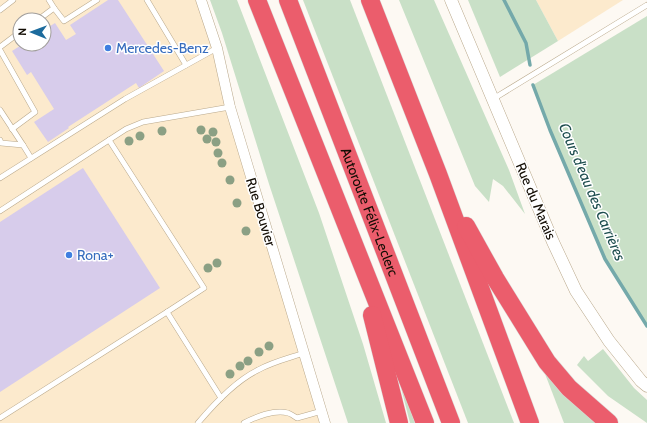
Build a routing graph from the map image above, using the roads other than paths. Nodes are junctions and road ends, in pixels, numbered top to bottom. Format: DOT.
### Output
graph roads {
  1 [pos="13,0"];
  2 [pos="49,0"];
  3 [pos="97,0"];
  4 [pos="147,0"];
  5 [pos="201,0"];
  6 [pos="257,0"];
  7 [pos="288,0"];
  8 [pos="370,0"];
  9 [pos="451,0"];
  10 [pos="647,5"];
  11 [pos="54,8"];
  12 [pos="0,10"];
  13 [pos="49,12"];
  14 [pos="12,38"];
  15 [pos="0,46"];
  16 [pos="217,48"];
  17 [pos="0,50"];
  18 [pos="186,65"];
  19 [pos="493,99"];
  20 [pos="230,106"];
  21 [pos="0,110"];
  22 [pos="12,129"];
  23 [pos="0,140"];
  24 [pos="109,140"];
  25 [pos="23,145"];
  26 [pos="31,158"];
  27 [pos="438,174"];
  28 [pos="0,178"];
  29 [pos="0,212"];
  30 [pos="355,244"];
  31 [pos="167,312"];
  32 [pos="304,353"];
  33 [pos="647,386"];
  34 [pos="221,398"];
  35 [pos="322,411"];
  36 [pos="0,418"];
  37 [pos="298,420"];
  38 [pos="198,423"];
  39 [pos="244,423"];
  40 [pos="325,423"];
  41 [pos="399,423"];
  42 [pos="425,423"];
  43 [pos="452,423"];
  44 [pos="530,423"];
  45 [pos="609,423"];
  1 -- 12 [label="lane"];
  2 -- 11 [label="lane"];
  3 -- 11 [label="lane"];
  4 -- 18 [label="lane"];
  5 -- 16 [label="street, Rue Bouvier"];
  6 -- 30 [label="highway"];
  7 -- 43 [label="highway, Autoroute Félix-Leclerc"];
  8 -- 27 [label="highway"];
  9 -- 19 [label="street, Rue du Marais"];
  10 -- 19 [label="lane"];
  11 -- 13 [label="lane"];
  14 -- 15 [label="lane"];
  16 -- 18 [label="lane"];
  16 -- 20 [label="street, Rue Bouvier"];
  17 -- 22 [label="lane"];
  18 -- 26 [label="lane"];
  19 -- 33 [label="street, Rue du Marais"];
  20 -- 24 [label="lane"];
  20 -- 32 [label="street, Rue Bouvier"];
  21 -- 22 [label="lane"];
  22 -- 25 [label="lane"];
  23 -- 25 [label="lane"];
  24 -- 29 [label="lane"];
  24 -- 31 [label="lane"];
  25 -- 26 [label="lane"];
  26 -- 28 [label="lane"];
  27 -- 44 [label="highway"];
  27 -- 45 [label="highway"];
  30 -- 41 [label="highway"];
  30 -- 42 [label="highway"];
  31 -- 34 [label="lane"];
  31 -- 36 [label="lane"];
  32 -- 34 [label="lane"];
  32 -- 35 [label="street, Rue Bouvier"];
  34 -- 38 [label="lane"];
  35 -- 37 [label="lane"];
  35 -- 40 [label="street, Rue Bouvier"];
  37 -- 39 [label="lane"];
}
